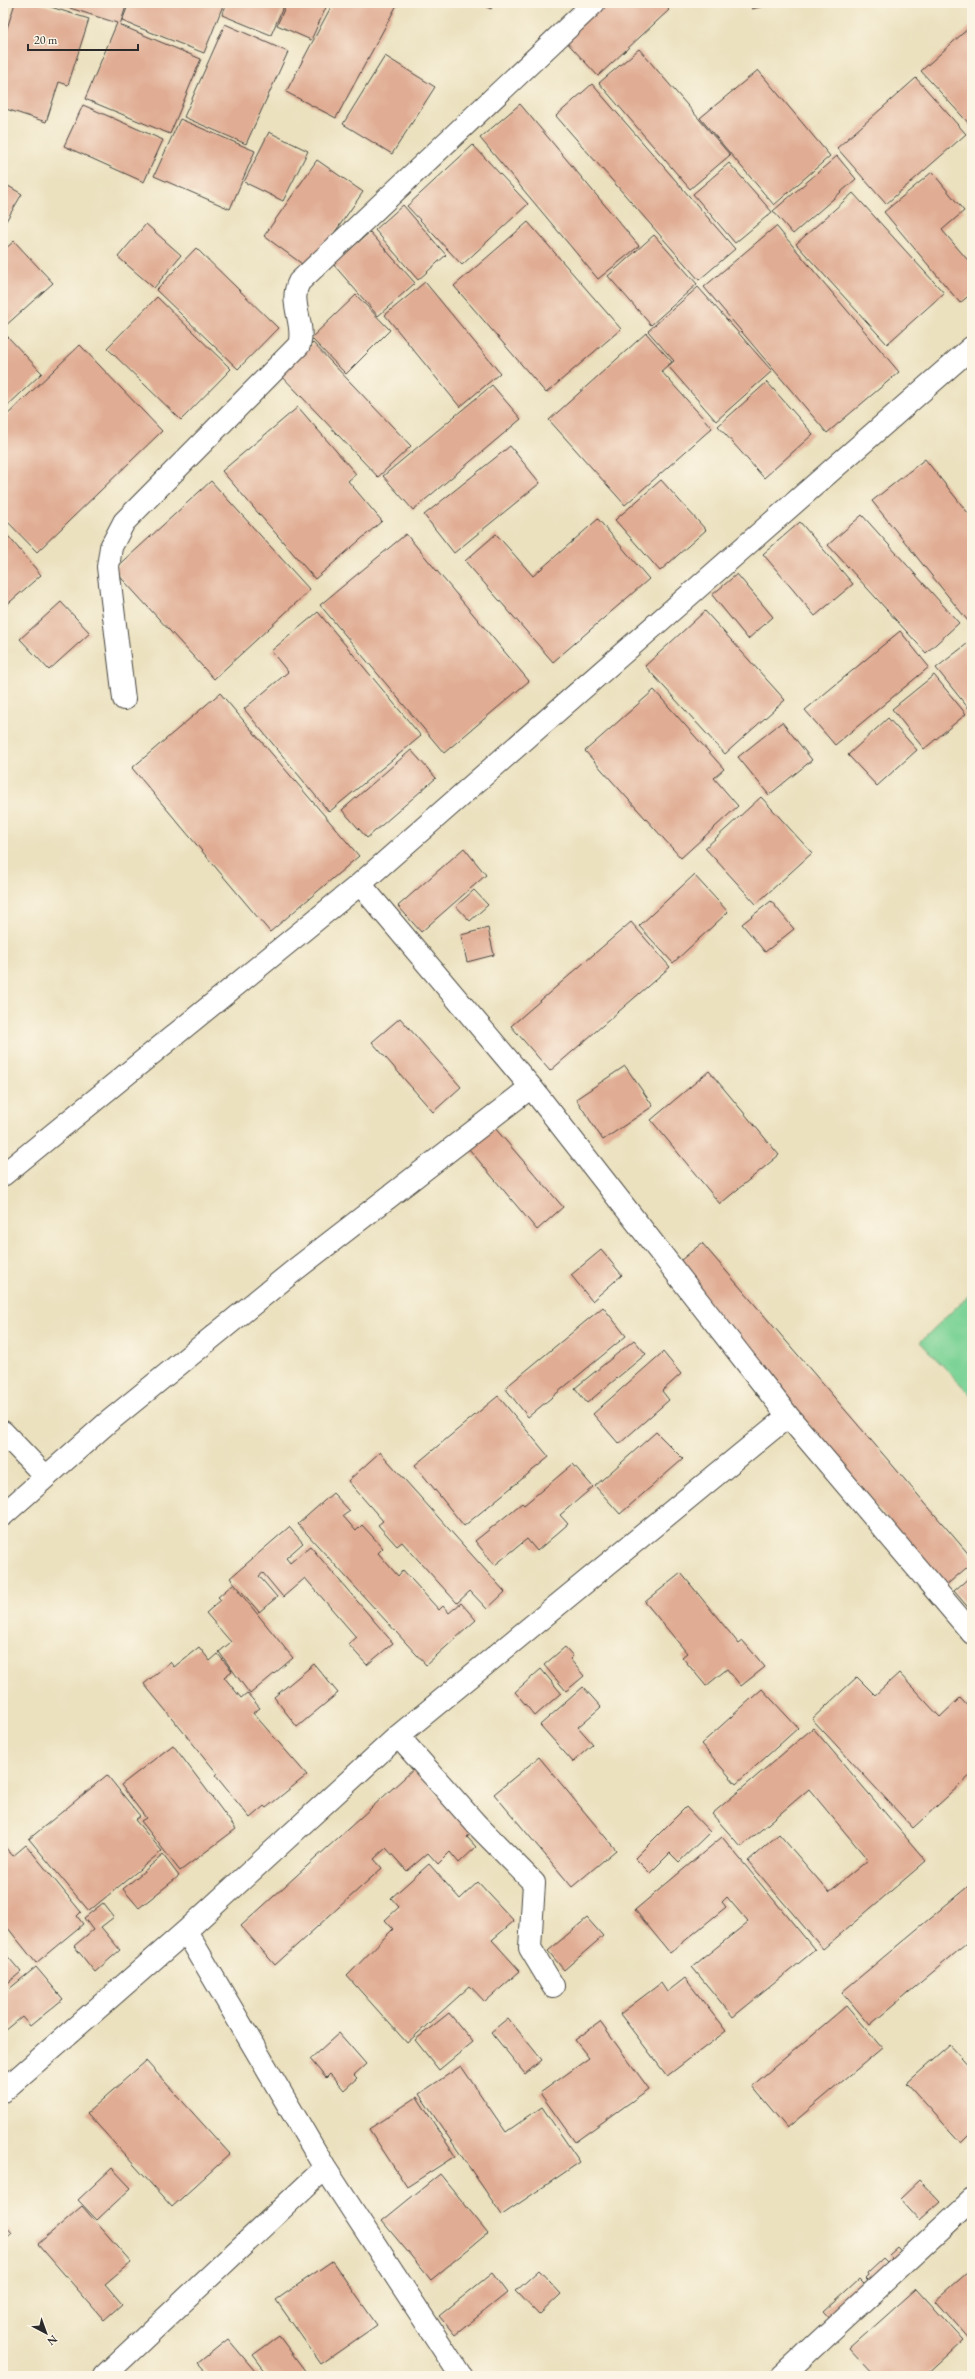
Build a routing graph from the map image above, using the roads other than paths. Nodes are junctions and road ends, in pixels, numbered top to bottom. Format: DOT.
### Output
graph roads {
  1 [pos="594,3"];
  2 [pos="972,347"];
  3 [pos="124,699"];
  4 [pos="360,884"];
  5 [pos="531,1087"];
  6 [pos="3,1175"];
  7 [pos="788,1416"];
  8 [pos="3,1432"];
  9 [pos="46,1477"];
  10 [pos="3,1515"];
  11 [pos="972,1633"];
  12 [pos="398,1736"];
  13 [pos="186,1932"];
  14 [pos="553,1986"];
  15 [pos="3,2091"];
  16 [pos="325,2168"];
  17 [pos="972,2200"];
  18 [pos="104,2376"];
  19 [pos="461,2376"];
  20 [pos="782,2376"];
  1 -- 3 [label="street"];
  2 -- 4 [label="street"];
  4 -- 5 [label="street"];
  4 -- 6 [label="street"];
  5 -- 7 [label="street"];
  5 -- 9 [label="street"];
  7 -- 11 [label="street"];
  7 -- 12 [label="street"];
  8 -- 9 [label="street"];
  9 -- 10 [label="street"];
  12 -- 13 [label="street"];
  12 -- 14 [label="street"];
  13 -- 15 [label="street"];
  13 -- 16 [label="street"];
  16 -- 18 [label="street"];
  16 -- 19 [label="street"];
  17 -- 20 [label="street"];
}
